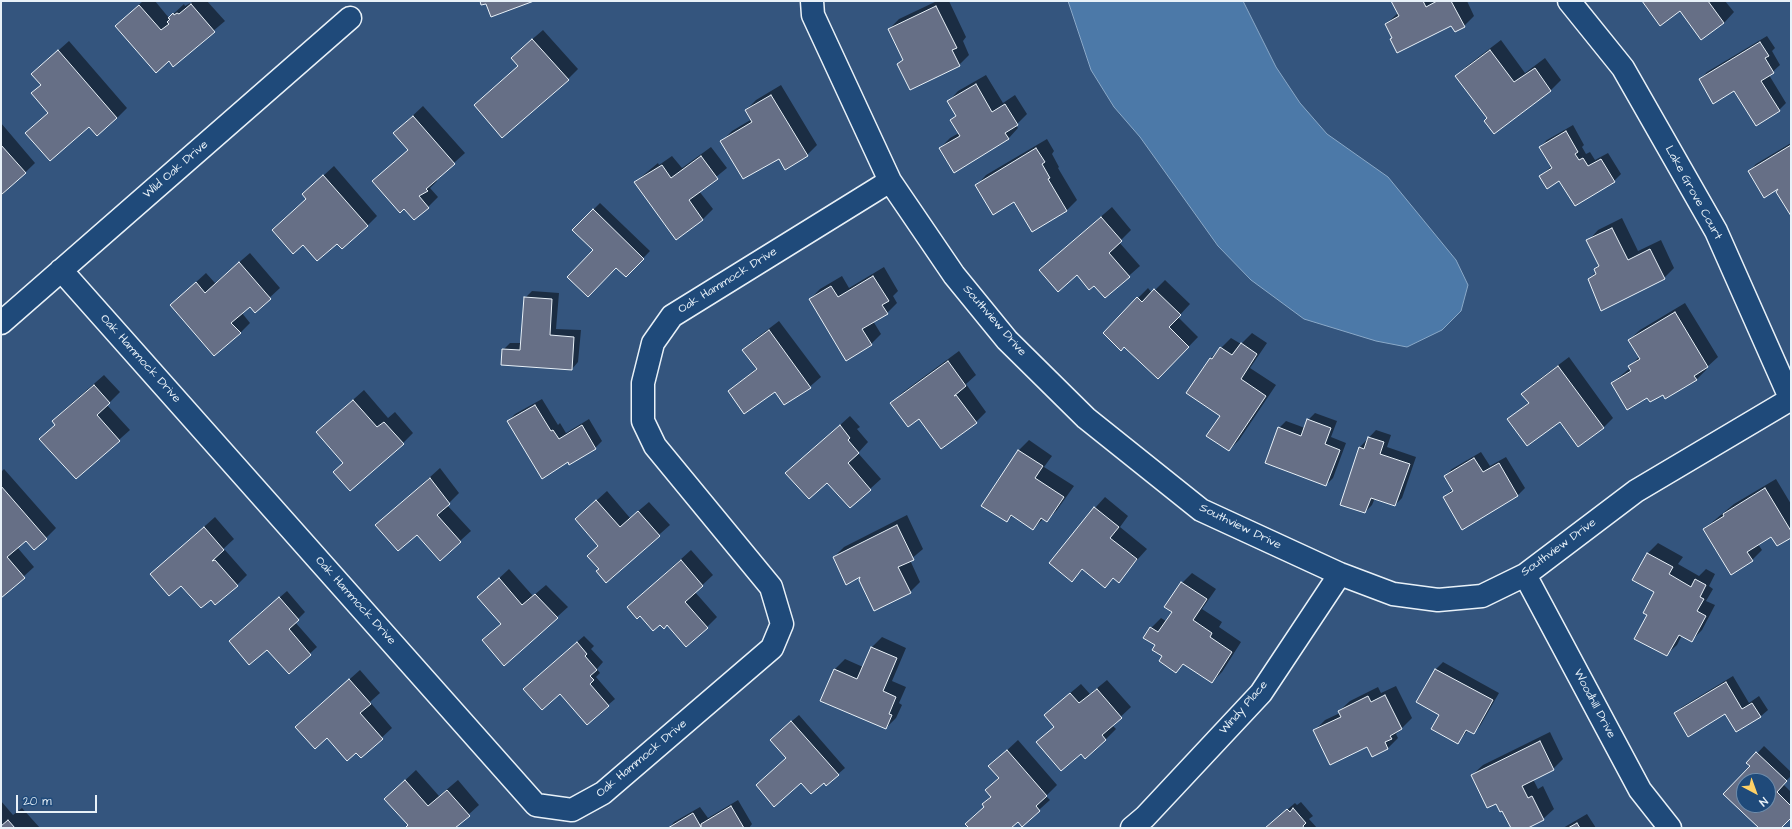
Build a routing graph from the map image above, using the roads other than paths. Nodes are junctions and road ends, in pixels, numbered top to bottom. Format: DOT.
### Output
graph roads {
  1 [pos="812,1"];
  2 [pos="1569,1"];
  3 [pos="350,18"];
  4 [pos="890,181"];
  5 [pos="61,270"];
  6 [pos="1,323"];
  7 [pos="1791,399"];
  8 [pos="1340,574"];
  9 [pos="1524,575"];
  10 [pos="1144,824"];
  11 [pos="1670,828"];
  1 -- 4 [label="street, Southview Drive"];
  2 -- 7 [label="street, Lake Grove Court"];
  3 -- 5 [label="street, Wild Oak Drive"];
  4 -- 5 [label="street, Oak Hammock Drive"];
  4 -- 8 [label="street, Southview Drive"];
  5 -- 6 [label="street, Wild Oak Drive"];
  7 -- 9 [label="street, Southview Drive"];
  8 -- 9 [label="street, Southview Drive"];
  8 -- 10 [label="street, Windy Place"];
  9 -- 11 [label="street, Woodhill Drive"];
}
